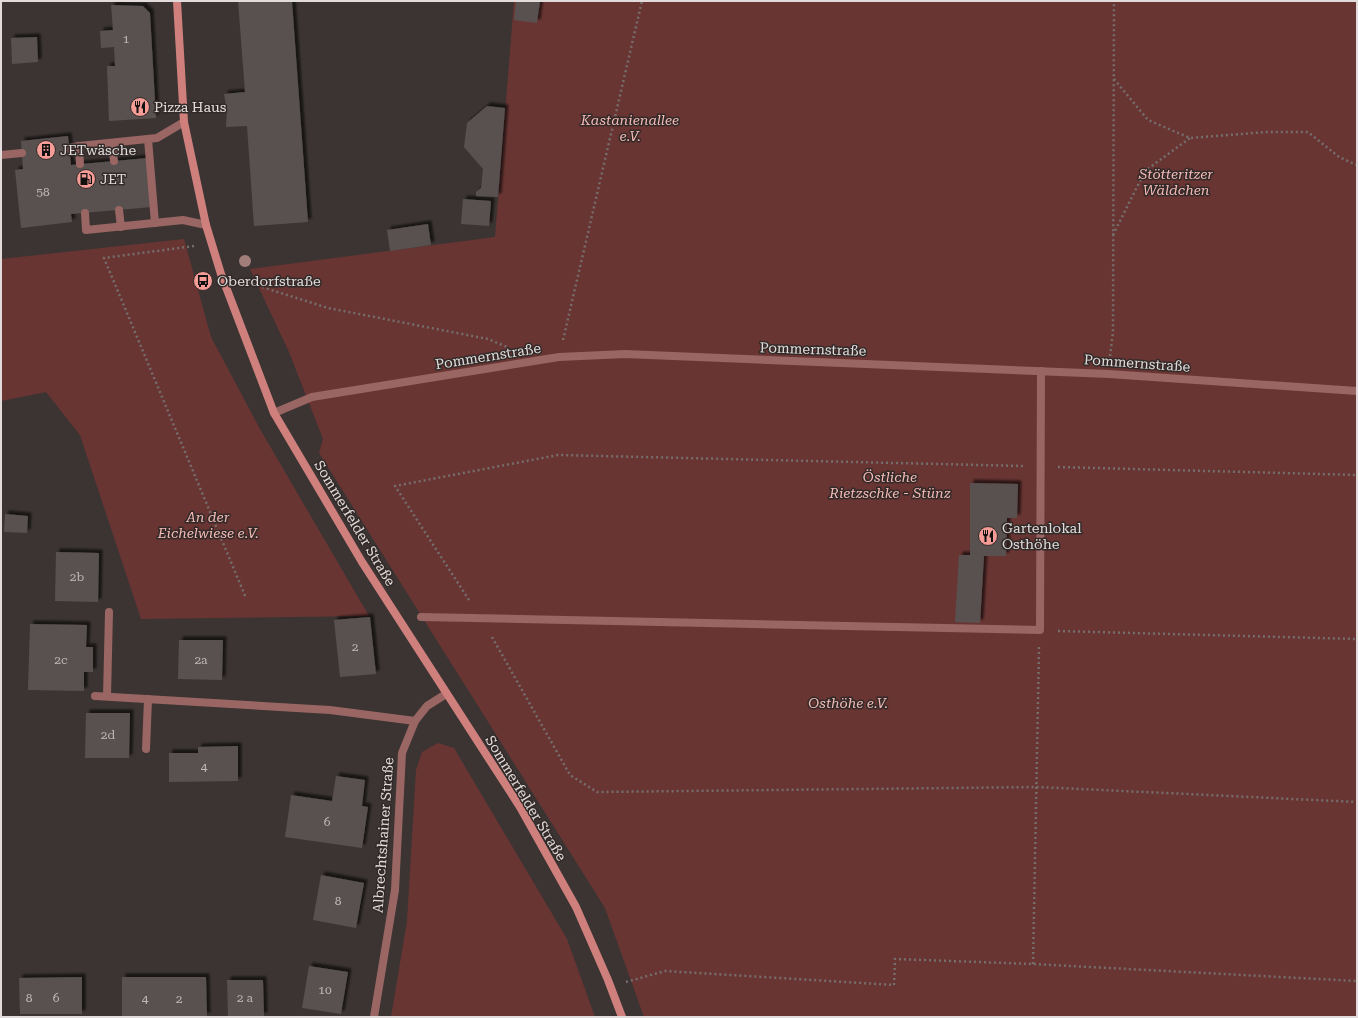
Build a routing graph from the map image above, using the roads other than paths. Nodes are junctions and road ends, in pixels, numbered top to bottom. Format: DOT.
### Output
graph roads {
  1 [pos="177,1"];
  2 [pos="184,122"];
  3 [pos="148,139"];
  4 [pos="112,142"];
  5 [pos="79,146"];
  6 [pos="69,148"];
  7 [pos="22,153"];
  8 [pos="1,155"];
  9 [pos="114,160"];
  10 [pos="80,164"];
  11 [pos="119,210"];
  12 [pos="85,213"];
  13 [pos="155,223"];
  14 [pos="206,225"];
  15 [pos="121,227"];
  16 [pos="1042,371"];
  17 [pos="1357,391"];
  18 [pos="274,413"];
  19 [pos="109,612"];
  20 [pos="421,617"];
  21 [pos="446,694"];
  22 [pos="95,696"];
  23 [pos="107,696"];
  24 [pos="148,699"];
  25 [pos="415,722"];
  26 [pos="146,749"];
  27 [pos="374,1017"];
  28 [pos="622,1017"];
  1 -- 2 [label="main road, Sommerfelder Straße"];
  2 -- 3 [label="street"];
  2 -- 14 [label="main road, Sommerfelder Straße"];
  3 -- 4 [label="street"];
  3 -- 13 [label="street"];
  4 -- 5 [label="street"];
  4 -- 9 [label="street"];
  5 -- 6 [label="street"];
  5 -- 10 [label="street"];
  7 -- 8 [label="street"];
  11 -- 15 [label="street"];
  12 -- 15 [label="street"];
  13 -- 14 [label="street"];
  13 -- 15 [label="street"];
  14 -- 18 [label="main road, Sommerfelder Straße"];
  16 -- 17 [label="street, Pommernstraße"];
  16 -- 18 [label="street, Pommernstraße"];
  16 -- 20 [label="street"];
  18 -- 21 [label="main road, Sommerfelder Straße"];
  19 -- 23 [label="street"];
  21 -- 25 [label="street, Albrechtshainer Straße"];
  21 -- 28 [label="main road, Sommerfelder Straße"];
  22 -- 23 [label="street"];
  23 -- 24 [label="street"];
  24 -- 25 [label="street"];
  24 -- 26 [label="street"];
  25 -- 27 [label="street, Albrechtshainer Straße"];
}
